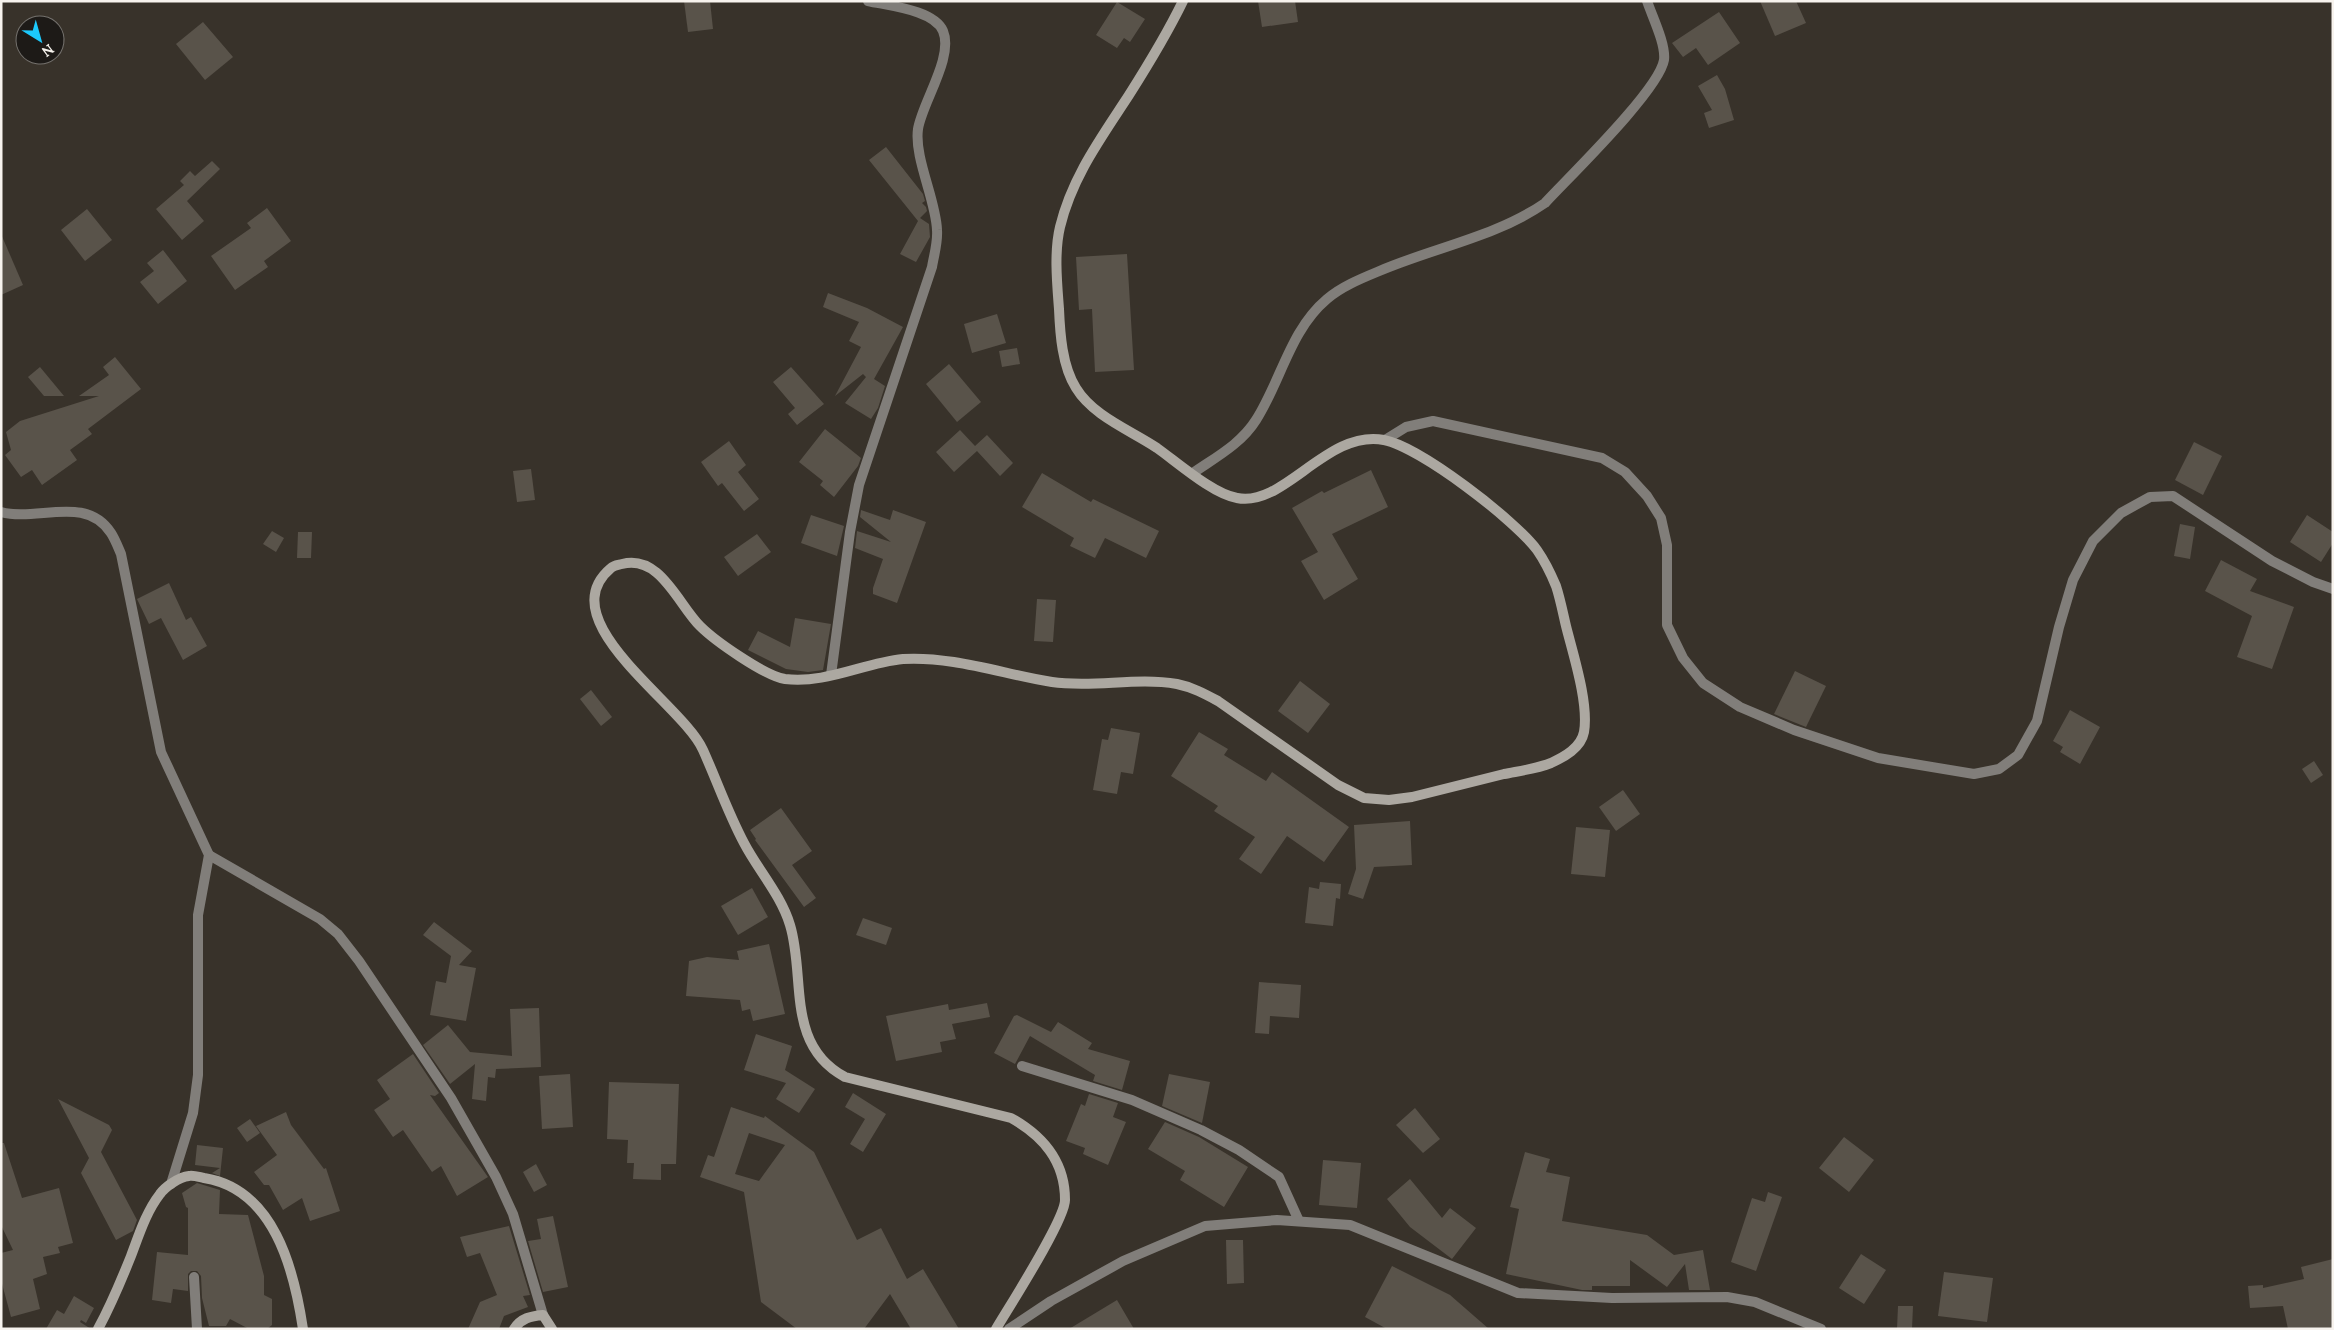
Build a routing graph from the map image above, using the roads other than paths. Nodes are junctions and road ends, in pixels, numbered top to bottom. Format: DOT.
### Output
graph roads {
  1 [pos="868,1"];
  2 [pos="1183,1"];
  3 [pos="1647,1"];
  4 [pos="1386,440"];
  5 [pos="1193,473"];
  6 [pos="1,512"];
  7 [pos="2333,589"];
  8 [pos="832,675"];
  9 [pos="209,855"];
  10 [pos="1022,1066"];
  11 [pos="171,1184"];
  12 [pos="1299,1221"];
  13 [pos="194,1277"];
  14 [pos="543,1315"];
  15 [pos="98,1329"];
  16 [pos="198,1329"];
  17 [pos="303,1329"];
  18 [pos="514,1329"];
  19 [pos="552,1329"];
  20 [pos="996,1329"];
  21 [pos="1009,1329"];
  22 [pos="1821,1329"];
  1 -- 8 [label="street"];
  2 -- 5 [label="main road"];
  3 -- 5 [label="street"];
  4 -- 5 [label="main road"];
  4 -- 7 [label="street"];
  4 -- 8 [label="main road"];
  6 -- 9 [label="street"];
  8 -- 20 [label="main road"];
  9 -- 11 [label="street"];
  9 -- 14 [label="street"];
  10 -- 12 [label="street"];
  11 -- 15 [label="main road"];
  11 -- 17 [label="main road"];
  12 -- 21 [label="street"];
  12 -- 22 [label="street"];
  13 -- 16 [label="street"];
  14 -- 18 [label="main road"];
  14 -- 19 [label="main road"];
}
